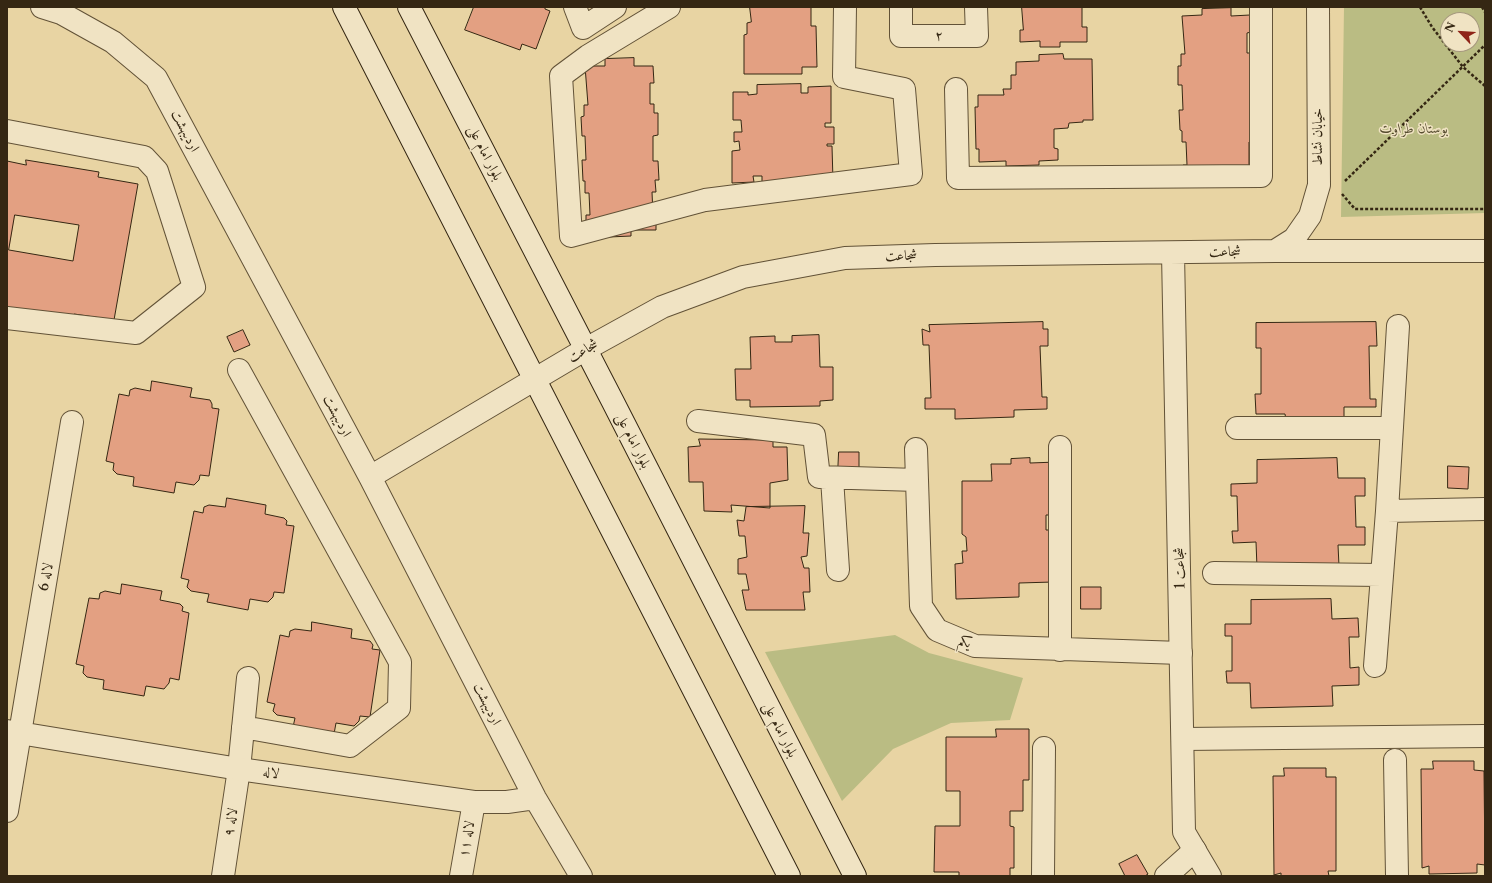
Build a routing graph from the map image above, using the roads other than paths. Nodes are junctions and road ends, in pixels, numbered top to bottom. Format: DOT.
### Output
graph roads {
  1 [pos="42,7"];
  2 [pos="344,7"];
  3 [pos="409,7"];
  4 [pos="575,7"];
  5 [pos="615,7"];
  6 [pos="669,7"];
  7 [pos="845,7"];
  8 [pos="901,7"];
  9 [pos="976,7"];
  10 [pos="1261,7"];
  11 [pos="1318,7"];
  12 [pos="956,89"];
  13 [pos="7,132"];
  14 [pos="1275,250"];
  15 [pos="1485,251"];
  16 [pos="1174,253"];
  17 [pos="7,318"];
  18 [pos="1398,326"];
  19 [pos="586,349"];
  20 [pos="239,370"];
  21 [pos="535,379"];
  22 [pos="698,421"];
  23 [pos="72,422"];
  24 [pos="1237,428"];
  25 [pos="1392,428"];
  26 [pos="1060,447"];
  27 [pos="916,449"];
  28 [pos="370,477"];
  29 [pos="832,478"];
  30 [pos="917,480"];
  31 [pos="1485,509"];
  32 [pos="1387,512"];
  33 [pos="838,570"];
  34 [pos="1214,573"];
  35 [pos="1382,575"];
  36 [pos="1060,650"];
  37 [pos="1181,653"];
  38 [pos="1375,666"];
  39 [pos="248,678"];
  40 [pos="243,727"];
  41 [pos="13,732"];
  42 [pos="1485,736"];
  43 [pos="1183,739"];
  44 [pos="1044,748"];
  45 [pos="1395,760"];
  46 [pos="239,769"];
  47 [pos="535,798"];
  48 [pos="474,802"];
  49 [pos="7,811"];
  50 [pos="1195,850"];
  51 [pos="223,876"];
  52 [pos="461,876"];
  53 [pos="581,876"];
  54 [pos="789,876"];
  55 [pos="855,876"];
  56 [pos="1043,876"];
  57 [pos="1166,876"];
  58 [pos="1210,876"];
  59 [pos="1396,876"];
  1 -- 28 [label="street, اردیبهشت"];
  2 -- 21 [label="street"];
  3 -- 19 [label="street, بلوار امام علی"];
  4 -- 5 [label="street"];
  6 -- 7 [label="street"];
  8 -- 9 [label="street, ۲"];
  10 -- 12 [label="street"];
  11 -- 14 [label="street, خیابان نشاط"];
  13 -- 17 [label="street"];
  14 -- 15 [label="street, شجاعت"];
  14 -- 16 [label="street, شجاعت"];
  16 -- 19 [label="street, شجاعت"];
  16 -- 37 [label="street, شجاعت 1"];
  18 -- 25 [label="street"];
  19 -- 21 [label="street, شجاعت"];
  19 -- 55 [label="street, بلوار امام علی"];
  20 -- 40 [label="street"];
  21 -- 28 [label="street, شجاعت"];
  21 -- 54 [label="street"];
  22 -- 29 [label="street"];
  23 -- 41 [label="street, لاله 6"];
  24 -- 25 [label="street"];
  25 -- 32 [label="street"];
  26 -- 36 [label="street"];
  27 -- 30 [label="street, یکم"];
  28 -- 47 [label="street, اردیبهشت"];
  29 -- 30 [label="street"];
  29 -- 33 [label="street"];
  30 -- 36 [label="street, یکم"];
  31 -- 32 [label="street"];
  32 -- 35 [label="street"];
  34 -- 35 [label="street"];
  35 -- 38 [label="street"];
  36 -- 37 [label="street, یکم"];
  37 -- 43 [label="street, شجاعت 1"];
  39 -- 40 [label="street, لاله ۹"];
  40 -- 46 [label="street, لاله ۹"];
  41 -- 46 [label="street, لاله"];
  41 -- 49 [label="street, لاله 6"];
  42 -- 43 [label="street"];
  43 -- 50 [label="street, شجاعت 1"];
  44 -- 56 [label="street"];
  45 -- 59 [label="street"];
  46 -- 48 [label="street, لاله"];
  46 -- 51 [label="street, لاله ۹"];
  47 -- 48 [label="street, لاله"];
  47 -- 53 [label="street, اردیبهشت"];
  48 -- 52 [label="street, لاله ۱۱"];
  50 -- 57 [label="street"];
  50 -- 58 [label="street, شجاعت 1"];
}
